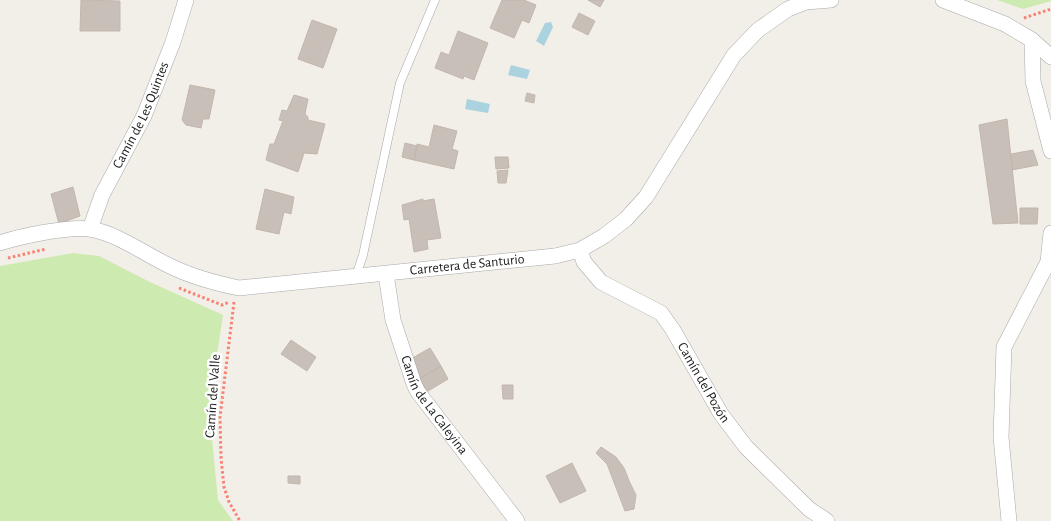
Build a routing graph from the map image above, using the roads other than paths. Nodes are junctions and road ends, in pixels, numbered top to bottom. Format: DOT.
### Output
graph roads {
  1 [pos="186,0"];
  2 [pos="435,0"];
  3 [pos="831,0"];
  4 [pos="943,0"];
  5 [pos="1032,40"];
  6 [pos="1051,57"];
  7 [pos="1051,151"];
  8 [pos="90,229"];
  9 [pos="1051,233"];
  10 [pos="0,243"];
  11 [pos="580,250"];
  12 [pos="386,274"];
  13 [pos="356,276"];
  14 [pos="517,521"];
  15 [pos="827,521"];
  16 [pos="1009,521"];
  1 -- 8 [label="street, Camín de Les Quintes"];
  2 -- 13 [label="lane"];
  3 -- 11 [label="street, Carretera de Santurio"];
  4 -- 5 [label="street"];
  5 -- 6 [label="street"];
  5 -- 7 [label="street"];
  8 -- 10 [label="street, Carretera de Santurio"];
  8 -- 13 [label="street, Carretera de Santurio"];
  9 -- 16 [label="street"];
  11 -- 12 [label="street, Carretera de Santurio"];
  11 -- 15 [label="street, Camín del Pozón"];
  12 -- 13 [label="street, Carretera de Santurio"];
  12 -- 14 [label="street, Camín de La Caleyina"];
}
